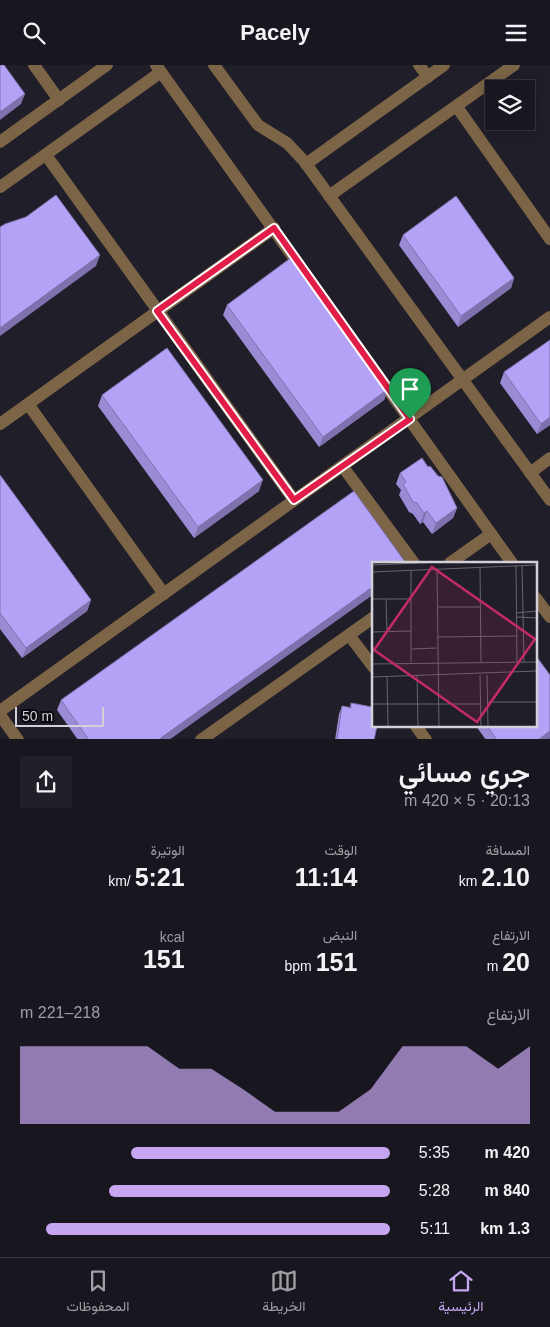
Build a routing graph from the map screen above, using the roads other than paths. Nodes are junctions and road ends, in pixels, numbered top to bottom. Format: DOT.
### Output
graph roads {
  1 [pos="34,65"];
  2 [pos="107,65"];
  3 [pos="214,65"];
  4 [pos="419,65"];
  5 [pos="444,65"];
  6 [pos="514,65"];
  7 [pos="158,69"];
  8 [pos="428,77"];
  9 [pos="59,100"];
  10 [pos="457,107"];
  11 [pos="0,142"];
  12 [pos="46,155"];
  13 [pos="306,164"];
  14 [pos="0,187"];
  15 [pos="329,196"];
  16 [pos="274,228"];
  17 [pos="550,239"];
  18 [pos="157,311"];
  19 [pos="550,317"];
  20 [pos="462,381"];
  21 [pos="28,405"];
  22 [pos="410,419"];
  23 [pos="0,424"];
  24 [pos="550,458"];
  25 [pos="343,467"];
  26 [pos="530,473"];
  27 [pos="294,500"];
  28 [pos="550,500"];
  29 [pos="491,534"];
  30 [pos="413,562"];
  31 [pos="451,562"];
  32 [pos="511,562"];
  33 [pos="164,594"];
  34 [pos="538,601"];
  35 [pos="550,617"];
  36 [pos="372,618"];
  37 [pos="349,635"];
  38 [pos="372,665"];
  39 [pos="0,711"];
  40 [pos="0,715"];
  41 [pos="417,727"];
  42 [pos="208,738"];
  43 [pos="18,739"];
  44 [pos="425,739"];
  1 -- 9 [label="lane"];
  2 -- 9 [label="lane"];
  3 -- 13 [label="lane"];
  4 -- 8 [label="lane"];
  5 -- 8 [label="lane"];
  6 -- 10 [label="lane"];
  7 -- 12 [label="lane"];
  7 -- 16 [label="lane"];
  8 -- 13 [label="lane"];
  9 -- 11 [label="lane"];
  10 -- 15 [label="lane"];
  10 -- 17 [label="lane"];
  12 -- 14 [label="lane"];
  12 -- 18 [label="lane"];
  13 -- 15 [label="lane"];
  15 -- 20 [label="lane"];
  16 -- 18 [label="lane"];
  16 -- 22 [label="lane"];
  18 -- 21 [label="lane"];
  18 -- 27 [label="lane"];
  19 -- 20 [label="lane"];
  20 -- 22 [label="lane"];
  20 -- 26 [label="lane"];
  21 -- 23 [label="lane"];
  21 -- 33 [label="lane"];
  22 -- 25 [label="lane"];
  22 -- 29 [label="lane"];
  24 -- 26 [label="lane"];
  25 -- 27 [label="lane"];
  25 -- 30 [label="lane"];
  26 -- 28 [label="lane"];
  27 -- 33 [label="lane"];
  29 -- 31 [label="lane"];
  29 -- 32 [label="lane"];
  33 -- 39 [label="lane"];
  34 -- 35 [label="lane"];
  36 -- 37 [label="lane"];
  37 -- 38 [label="lane"];
  37 -- 42 [label="lane"];
  40 -- 43 [label="lane"];
  41 -- 44 [label="lane"];
}
